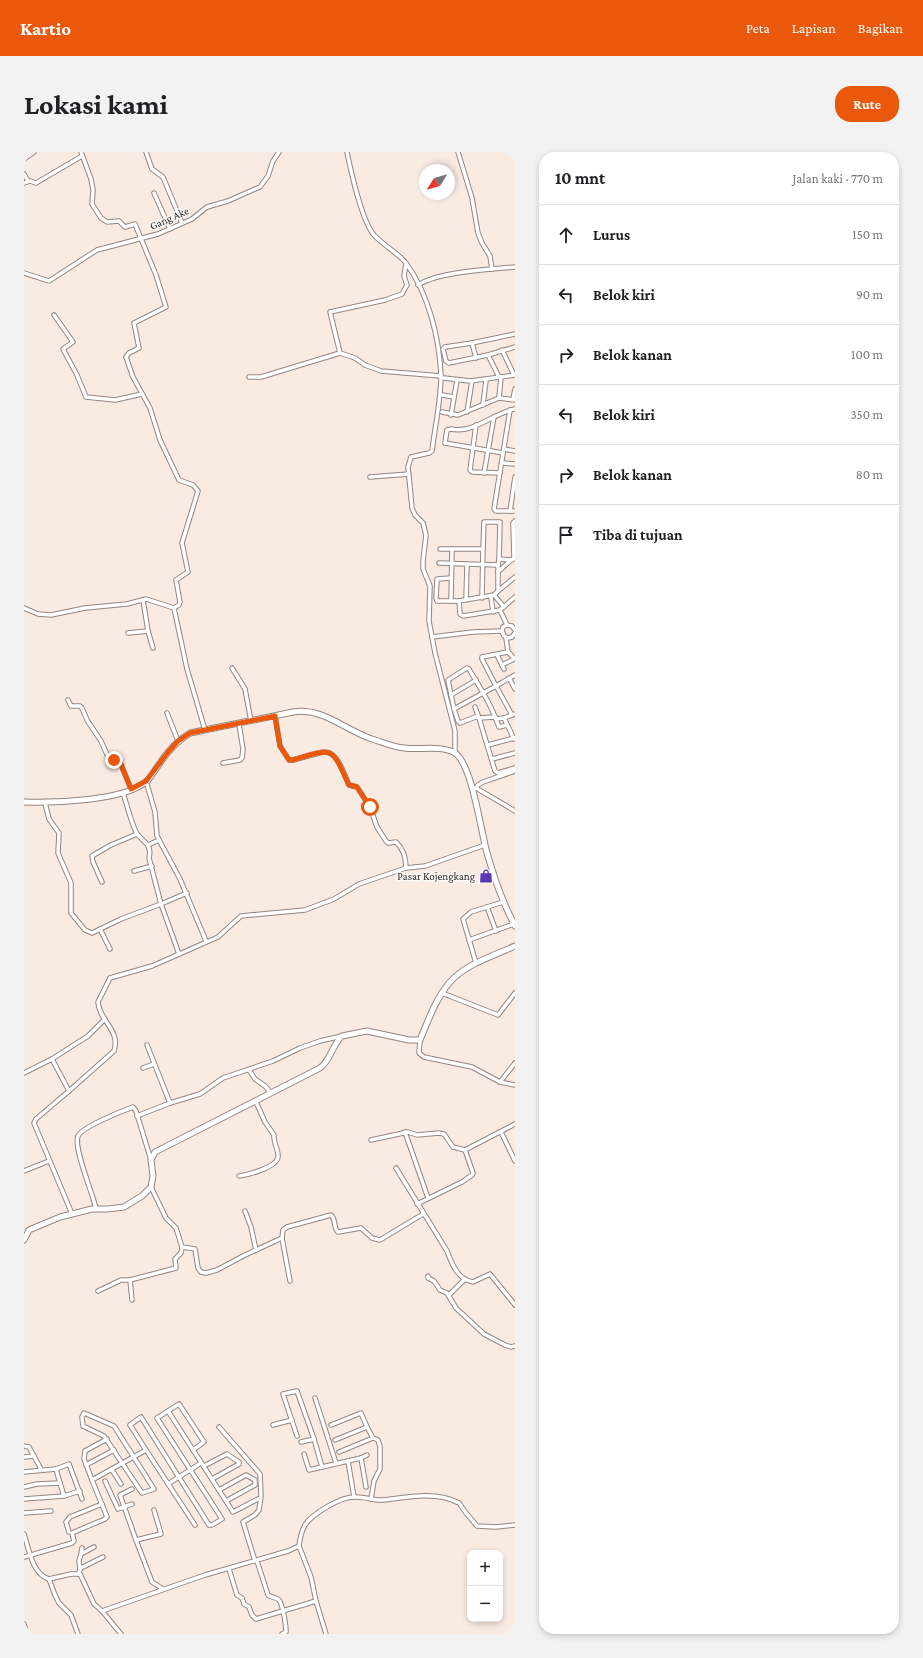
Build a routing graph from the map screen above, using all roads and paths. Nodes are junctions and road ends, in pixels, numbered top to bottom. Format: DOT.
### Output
graph roads {
  1 [pos="34,152"];
  2 [pos="146,152"];
  3 [pos="279,152"];
  4 [pos="347,152"];
  5 [pos="458,152"];
  6 [pos="82,154"];
  7 [pos="24,159"];
  8 [pos="24,174"];
  9 [pos="28,181"];
  10 [pos="24,183"];
  11 [pos="154,193"];
  12 [pos="182,223"];
  13 [pos="170,229"];
  14 [pos="142,239"];
  15 [pos="406,264"];
  16 [pos="515,267"];
  17 [pos="492,269"];
  18 [pos="24,273"];
  19 [pos="418,285"];
  20 [pos="54,315"];
  21 [pos="514,334"];
  22 [pos="515,339"];
  23 [pos="472,343"];
  24 [pos="515,347"];
  25 [pos="502,350"];
  26 [pos="340,353"];
  27 [pos="488,355"];
  28 [pos="476,358"];
  29 [pos="515,375"];
  30 [pos="249,377"];
  31 [pos="442,377"];
  32 [pos="500,377"];
  33 [pos="457,380"];
  34 [pos="486,380"];
  35 [pos="472,381"];
  36 [pos="515,389"];
  37 [pos="142,394"];
  38 [pos="442,395"];
  39 [pos="454,397"];
  40 [pos="499,398"];
  41 [pos="514,399"];
  42 [pos="483,405"];
  43 [pos="515,409"];
  44 [pos="510,410"];
  45 [pos="442,412"];
  46 [pos="467,412"];
  47 [pos="452,415"];
  48 [pos="494,417"];
  49 [pos="476,425"];
  50 [pos="473,448"];
  51 [pos="488,451"];
  52 [pos="504,451"];
  53 [pos="515,451"];
  54 [pos="502,463"];
  55 [pos="515,464"];
  56 [pos="484,473"];
  57 [pos="500,473"];
  58 [pos="409,474"];
  59 [pos="515,476"];
  60 [pos="370,477"];
  61 [pos="510,511"];
  62 [pos="515,511"];
  63 [pos="515,521"];
  64 [pos="440,549"];
  65 [pos="452,549"];
  66 [pos="483,549"];
  67 [pos="499,559"];
  68 [pos="514,559"];
  69 [pos="439,563"];
  70 [pos="451,564"];
  71 [pos="467,564"];
  72 [pos="483,564"];
  73 [pos="498,565"];
  74 [pos="498,572"];
  75 [pos="515,577"];
  76 [pos="451,578"];
  77 [pos="498,591"];
  78 [pos="493,596"];
  79 [pos="515,597"];
  80 [pos="482,598"];
  81 [pos="143,600"];
  82 [pos="466,600"];
  83 [pos="451,601"];
  84 [pos="459,601"];
  85 [pos="504,607"];
  86 [pos="24,608"];
  87 [pos="174,608"];
  88 [pos="500,610"];
  89 [pos="493,612"];
  90 [pos="507,625"];
  91 [pos="515,629"];
  92 [pos="148,631"];
  93 [pos="502,631"];
  94 [pos="128,633"];
  95 [pos="432,637"];
  96 [pos="506,638"];
  97 [pos="153,648"];
  98 [pos="508,652"];
  99 [pos="497,655"];
  100 [pos="476,657"];
  101 [pos="482,657"];
  102 [pos="514,659"];
  103 [pos="502,665"];
  104 [pos="232,668"];
  105 [pos="504,669"];
  106 [pos="515,675"];
  107 [pos="509,678"];
  108 [pos="476,680"];
  109 [pos="496,686"];
  110 [pos="515,689"];
  111 [pos="483,693"];
  112 [pos="451,695"];
  113 [pos="68,700"];
  114 [pos="475,707"];
  115 [pos="454,709"];
  116 [pos="492,709"];
  117 [pos="167,713"];
  118 [pos="514,714"];
  119 [pos="275,716"];
  120 [pos="485,716"];
  121 [pos="478,717"];
  122 [pos="495,718"];
  123 [pos="504,718"];
  124 [pos="251,721"];
  125 [pos="239,724"];
  126 [pos="507,725"];
  127 [pos="204,730"];
  128 [pos="515,739"];
  129 [pos="178,741"];
  130 [pos="488,745"];
  131 [pos="456,753"];
  132 [pos="515,753"];
  133 [pos="492,759"];
  134 [pos="223,763"];
  135 [pos="515,770"];
  136 [pos="146,781"];
  137 [pos="474,788"];
  138 [pos="131,789"];
  139 [pos="124,793"];
  140 [pos="24,802"];
  141 [pos="45,803"];
  142 [pos="515,811"];
  143 [pos="137,834"];
  144 [pos="159,840"];
  145 [pos="148,845"];
  146 [pos="485,845"];
  147 [pos="152,866"];
  148 [pos="406,868"];
  149 [pos="134,871"];
  150 [pos="102,882"];
  151 [pos="187,893"];
  152 [pos="503,902"];
  153 [pos="161,904"];
  154 [pos="487,907"];
  155 [pos="514,925"];
  156 [pos="100,929"];
  157 [pos="496,931"];
  158 [pos="469,940"];
  159 [pos="206,941"];
  160 [pos="515,946"];
  161 [pos="110,949"];
  162 [pos="179,954"];
  163 [pos="476,963"];
  164 [pos="442,993"];
  165 [pos="515,993"];
  166 [pos="105,1019"];
  167 [pos="342,1036"];
  168 [pos="420,1040"];
  169 [pos="147,1045"];
  170 [pos="52,1059"];
  171 [pos="515,1063"];
  172 [pos="154,1064"];
  173 [pos="143,1068"];
  174 [pos="249,1070"];
  175 [pos="24,1073"];
  176 [pos="500,1082"];
  177 [pos="515,1085"];
  178 [pos="69,1091"];
  179 [pos="270,1094"];
  180 [pos="256,1102"];
  181 [pos="170,1103"];
  182 [pos="137,1116"];
  183 [pos="515,1124"];
  184 [pos="405,1132"];
  185 [pos="501,1132"];
  186 [pos="371,1140"];
  187 [pos="465,1150"];
  188 [pos="151,1160"];
  189 [pos="49,1161"];
  190 [pos="515,1161"];
  191 [pos="396,1168"];
  192 [pos="24,1171"];
  193 [pos="239,1176"];
  194 [pos="152,1187"];
  195 [pos="428,1198"];
  196 [pos="417,1204"];
  197 [pos="96,1209"];
  198 [pos="245,1211"];
  199 [pos="72,1214"];
  200 [pos="423,1214"];
  201 [pos="282,1238"];
  202 [pos="24,1240"];
  203 [pos="182,1248"];
  204 [pos="256,1250"];
  205 [pos="428,1276"];
  206 [pos="465,1279"];
  207 [pos="130,1280"];
  208 [pos="290,1281"];
  209 [pos="98,1290"];
  210 [pos="449,1295"];
  211 [pos="132,1300"];
  212 [pos="515,1305"];
  213 [pos="515,1346"];
  214 [pos="315,1398"];
  215 [pos="168,1411"];
  216 [pos="292,1420"];
  217 [pos="273,1425"];
  218 [pos="331,1425"];
  219 [pos="219,1427"];
  220 [pos="367,1427"];
  221 [pos="297,1436"];
  222 [pos="372,1438"];
  223 [pos="107,1439"];
  224 [pos="314,1439"];
  225 [pos="335,1440"];
  226 [pos="301,1442"];
  227 [pos="24,1446"];
  228 [pos="114,1450"];
  229 [pos="146,1450"];
  230 [pos="193,1450"];
  231 [pos="338,1452"];
  232 [pos="304,1454"];
  233 [pos="367,1455"];
  234 [pos="34,1456"];
  235 [pos="24,1457"];
  236 [pos="134,1457"];
  237 [pos="361,1458"];
  238 [pos="348,1461"];
  239 [pos="122,1463"];
  240 [pos="336,1463"];
  241 [pos="86,1465"];
  242 [pos="202,1465"];
  243 [pos="322,1467"];
  244 [pos="42,1469"];
  245 [pos="56,1469"];
  246 [pos="112,1470"];
  247 [pos="190,1470"];
  248 [pos="24,1472"];
  249 [pos="179,1477"];
  250 [pos="212,1479"];
  251 [pos="92,1480"];
  252 [pos="105,1481"];
  253 [pos="60,1483"];
  254 [pos="122,1484"];
  255 [pos="168,1484"];
  256 [pos="24,1487"];
  257 [pos="366,1487"];
  258 [pos="132,1489"];
  259 [pos="219,1490"];
  260 [pos="80,1491"];
  261 [pos="64,1496"];
  262 [pos="354,1497"];
  263 [pos="371,1498"];
  264 [pos="24,1499"];
  265 [pos="82,1499"];
  266 [pos="258,1499"];
  267 [pos="226,1501"];
  268 [pos="102,1504"];
  269 [pos="132,1504"];
  270 [pos="124,1506"];
  271 [pos="154,1510"];
  272 [pos="51,1511"];
  273 [pos="24,1513"];
  274 [pos="195,1525"];
  275 [pos="515,1525"];
  276 [pos="69,1532"];
  277 [pos="24,1534"];
  278 [pos="136,1540"];
  279 [pos="299,1546"];
  280 [pos="94,1547"];
  281 [pos="82,1548"];
  282 [pos="81,1554"];
  283 [pos="30,1555"];
  284 [pos="24,1557"];
  285 [pos="102,1557"];
  286 [pos="256,1561"];
  287 [pos="80,1569"];
  288 [pos="229,1569"];
  289 [pos="78,1574"];
  290 [pos="49,1579"];
  291 [pos="163,1589"];
  292 [pos="316,1601"];
  293 [pos="282,1610"];
  294 [pos="102,1611"];
  295 [pos="24,1624"];
  296 [pos="27,1634"];
  297 [pos="78,1634"];
  298 [pos="121,1634"];
  299 [pos="282,1634"];
  300 [pos="326,1634"];
  1 -- 7 [label="street"];
  2 -- 12 [label="street"];
  3 -- 12 [label="street, Gang Ake"];
  4 -- 15 [label="street"];
  5 -- 17 [label="street"];
  6 -- 9 [label="street"];
  6 -- 14 [label="street"];
  8 -- 9 [label="street"];
  9 -- 10 [label="street"];
  11 -- 13 [label="street"];
  12 -- 13 [label="street, Gang Ake"];
  13 -- 14 [label="street, Gang Ake"];
  14 -- 18 [label="street, Gang Ake"];
  14 -- 37 [label="street"];
  15 -- 19 [label="street"];
  15 -- 26 [label="street"];
  16 -- 17 [label="street"];
  17 -- 19 [label="street"];
  19 -- 31 [label="street"];
  20 -- 37 [label="street"];
  21 -- 22 [label="street"];
  21 -- 23 [label="street"];
  23 -- 28 [label="street"];
  23 -- 28 [label="street"];
  24 -- 25 [label="street"];
  25 -- 27 [label="street"];
  25 -- 29 [label="street"];
  26 -- 30 [label="street"];
  26 -- 31 [label="street"];
  27 -- 28 [label="street"];
  27 -- 32 [label="street"];
  29 -- 32 [label="street"];
  31 -- 33 [label="street"];
  31 -- 58 [label="street"];
  32 -- 34 [label="street"];
  32 -- 40 [label="street"];
  33 -- 35 [label="street"];
  33 -- 39 [label="street"];
  34 -- 35 [label="street"];
  34 -- 42 [label="street"];
  35 -- 46 [label="street"];
  36 -- 41 [label="street"];
  37 -- 87 [label="street"];
  38 -- 39 [label="street"];
  39 -- 47 [label="street"];
  40 -- 41 [label="street"];
  40 -- 42 [label="street"];
  42 -- 46 [label="street"];
  43 -- 44 [label="street"];
  44 -- 48 [label="street"];
  44 -- 52 [label="street"];
  45 -- 47 [label="street"];
  46 -- 47 [label="street"];
  48 -- 49 [label="street"];
  48 -- 51 [label="street"];
  49 -- 50 [label="street"];
  49 -- 50 [label="street"];
  50 -- 51 [label="street"];
  50 -- 56 [label="street"];
  51 -- 52 [label="street"];
  51 -- 56 [label="street"];
  52 -- 53 [label="street"];
  52 -- 54 [label="street"];
  54 -- 55 [label="street"];
  54 -- 57 [label="street"];
  56 -- 57 [label="street"];
  57 -- 61 [label="street"];
  58 -- 60 [label="street"];
  58 -- 95 [label="street"];
  59 -- 61 [label="street"];
  61 -- 62 [label="street"];
  63 -- 68 [label="street"];
  64 -- 65 [label="street"];
  65 -- 66 [label="street"];
  65 -- 70 [label="street"];
  66 -- 67 [label="street"];
  66 -- 72 [label="street"];
  67 -- 68 [label="street"];
  67 -- 73 [label="street"];
  68 -- 74 [label="street"];
  69 -- 70 [label="street"];
  70 -- 71 [label="street"];
  70 -- 76 [label="street"];
  71 -- 72 [label="street"];
  71 -- 82 [label="street"];
  72 -- 73 [label="street"];
  72 -- 80 [label="street"];
  73 -- 74 [label="street"];
  74 -- 77 [label="street"];
  75 -- 77 [label="street"];
  76 -- 83 [label="street"];
  76 -- 83 [label="street"];
  77 -- 78 [label="street"];
  78 -- 80 [label="street"];
  78 -- 85 [label="street"];
  78 -- 89 [label="street"];
  79 -- 85 [label="street"];
  80 -- 82 [label="street"];
  81 -- 86 [label="street"];
  81 -- 87 [label="street"];
  81 -- 92 [label="street"];
  82 -- 84 [label="street"];
  83 -- 84 [label="street"];
  84 -- 89 [label="street"];
  85 -- 88 [label="street"];
  87 -- 127 [label="street"];
  88 -- 89 [label="street"];
  88 -- 90 [label="street"];
  90 -- 91 [label="street"];
  90 -- 93 [label="street"];
  91 -- 96 [label="street"];
  92 -- 94 [label="street"];
  92 -- 97 [label="street"];
  93 -- 95 [label="street"];
  93 -- 96 [label="street"];
  95 -- 131 [label="street"];
  96 -- 98 [label="street"];
  98 -- 99 [label="street"];
  98 -- 102 [label="street"];
  99 -- 101 [label="street"];
  99 -- 103 [label="street"];
  100 -- 101 [label="street"];
  101 -- 109 [label="street"];
  102 -- 103 [label="street"];
  103 -- 105 [label="street"];
  104 -- 124 [label="street"];
  106 -- 107 [label="street"];
  107 -- 109 [label="street"];
  107 -- 110 [label="street"];
  108 -- 111 [label="street"];
  108 -- 112 [label="street"];
  108 -- 112 [label="street"];
  109 -- 111 [label="street"];
  109 -- 118 [label="street"];
  111 -- 115 [label="street"];
  111 -- 116 [label="street"];
  112 -- 115 [label="street"];
  113 -- 138 [label="street"];
  114 -- 121 [label="street"];
  115 -- 121 [label="street"];
  116 -- 120 [label="street"];
  116 -- 122 [label="street"];
  117 -- 129 [label="street"];
  118 -- 123 [label="street"];
  119 -- 124 [label="street"];
  119 -- 131 [label="street"];
  119 -- 148 [label="street"];
  120 -- 121 [label="street"];
  120 -- 122 [label="street"];
  121 -- 130 [label="street"];
  122 -- 123 [label="street"];
  122 -- 126 [label="street"];
  123 -- 126 [label="street"];
  124 -- 125 [label="street"];
  125 -- 127 [label="street"];
  125 -- 134 [label="street"];
  126 -- 128 [label="street"];
  127 -- 129 [label="street"];
  128 -- 130 [label="street"];
  129 -- 136 [label="street"];
  130 -- 133 [label="street"];
  131 -- 137 [label="street"];
  132 -- 133 [label="street"];
  133 -- 135 [label="street"];
  135 -- 137 [label="street"];
  136 -- 138 [label="street"];
  136 -- 144 [label="street"];
  137 -- 142 [label="street"];
  137 -- 146 [label="street"];
  138 -- 139 [label="street"];
  139 -- 141 [label="street"];
  139 -- 143 [label="street"];
  140 -- 141 [label="street"];
  141 -- 156 [label="street"];
  143 -- 145 [label="street"];
  143 -- 150 [label="street"];
  144 -- 145 [label="street"];
  144 -- 151 [label="street"];
  145 -- 147 [label="street"];
  146 -- 148 [label="street"];
  146 -- 152 [label="street"];
  147 -- 149 [label="street"];
  147 -- 153 [label="street"];
  148 -- 159 [label="street"];
  151 -- 153 [label="street"];
  151 -- 159 [label="street"];
  152 -- 154 [label="street"];
  152 -- 155 [label="street"];
  153 -- 156 [label="street"];
  153 -- 162 [label="street"];
  154 -- 157 [label="street"];
  154 -- 158 [label="street"];
  155 -- 157 [label="street"];
  156 -- 161 [label="street"];
  157 -- 158 [label="street"];
  158 -- 163 [label="street"];
  159 -- 162 [label="street"];
  160 -- 163 [label="street"];
  162 -- 166 [label="street"];
  163 -- 164 [label="street"];
  164 -- 165 [label="street"];
  164 -- 168 [label="street"];
  166 -- 170 [label="street"];
  166 -- 178 [label="street"];
  167 -- 168 [label="street"];
  167 -- 174 [label="street"];
  167 -- 179 [label="street"];
  168 -- 176 [label="street"];
  169 -- 172 [label="street"];
  170 -- 175 [label="street"];
  170 -- 178 [label="street"];
  171 -- 176 [label="street"];
  172 -- 173 [label="street"];
  172 -- 181 [label="street"];
  174 -- 179 [label="street"];
  174 -- 181 [label="street"];
  176 -- 177 [label="street"];
  178 -- 189 [label="street"];
  179 -- 180 [label="street"];
  180 -- 188 [label="street"];
  180 -- 193 [label="street"];
  181 -- 182 [label="street"];
  182 -- 188 [label="street"];
  182 -- 197 [label="street"];
  183 -- 185 [label="street"];
  184 -- 186 [label="street"];
  184 -- 187 [label="street"];
  184 -- 195 [label="street"];
  185 -- 187 [label="street"];
  185 -- 190 [label="street"];
  187 -- 195 [label="street"];
  188 -- 194 [label="street"];
  189 -- 192 [label="street"];
  189 -- 199 [label="street"];
  191 -- 196 [label="street"];
  194 -- 197 [label="street"];
  194 -- 203 [label="street"];
  195 -- 196 [label="street"];
  196 -- 200 [label="street"];
  197 -- 199 [label="street"];
  198 -- 204 [label="street"];
  199 -- 202 [label="street"];
  200 -- 201 [label="street"];
  200 -- 206 [label="street"];
  201 -- 204 [label="street"];
  201 -- 208 [label="street"];
  203 -- 204 [label="street"];
  203 -- 207 [label="street"];
  205 -- 210 [label="street"];
  206 -- 210 [label="street"];
  206 -- 212 [label="street"];
  207 -- 209 [label="street"];
  207 -- 211 [label="street"];
  210 -- 213 [label="street"];
  214 -- 240 [label="street"];
  215 -- 230 [label="street"];
  215 -- 230 [label="street"];
  215 -- 247 [label="street"];
  216 -- 217 [label="street"];
  216 -- 221 [label="street"];
  216 -- 224 [label="street"];
  218 -- 220 [label="street"];
  219 -- 286 [label="street"];
  220 -- 222 [label="street"];
  220 -- 225 [label="street"];
  222 -- 231 [label="street"];
  222 -- 263 [label="street"];
  223 -- 228 [label="street"];
  223 -- 236 [label="street"];
  223 -- 241 [label="street"];
  224 -- 226 [label="street"];
  224 -- 243 [label="street"];
  227 -- 234 [label="street"];
  228 -- 239 [label="street"];
  228 -- 241 [label="street"];
  229 -- 236 [label="street"];
  229 -- 249 [label="street"];
  229 -- 255 [label="street"];
  230 -- 242 [label="street"];
  232 -- 243 [label="street"];
  233 -- 237 [label="street"];
  234 -- 235 [label="street"];
  234 -- 244 [label="street"];
  236 -- 239 [label="street"];
  236 -- 239 [label="street"];
  237 -- 238 [label="street"];
  237 -- 257 [label="street"];
  238 -- 240 [label="street"];
  238 -- 262 [label="street"];
  239 -- 246 [label="street"];
  240 -- 243 [label="street"];
  241 -- 251 [label="street"];
  242 -- 247 [label="street"];
  242 -- 250 [label="street"];
  242 -- 250 [label="street"];
  244 -- 245 [label="street"];
  244 -- 248 [label="street"];
  245 -- 253 [label="street"];
  245 -- 260 [label="street"];
  246 -- 251 [label="street"];
  246 -- 254 [label="street"];
  247 -- 249 [label="street"];
  247 -- 249 [label="street"];
  249 -- 255 [label="street"];
  250 -- 259 [label="street"];
  251 -- 268 [label="street"];
  252 -- 270 [label="street"];
  253 -- 256 [label="street"];
  253 -- 261 [label="street"];
  255 -- 274 [label="street"];
  258 -- 270 [label="street"];
  259 -- 267 [label="street"];
  259 -- 267 [label="street"];
  260 -- 261 [label="street"];
  260 -- 265 [label="street"];
  261 -- 264 [label="street"];
  262 -- 263 [label="street"];
  262 -- 279 [label="street"];
  263 -- 275 [label="street"];
  266 -- 267 [label="street"];
  268 -- 276 [label="street"];
  268 -- 283 [label="street"];
  269 -- 270 [label="street"];
  270 -- 278 [label="street"];
  271 -- 278 [label="street"];
  272 -- 273 [label="street"];
  277 -- 283 [label="street"];
  278 -- 291 [label="street"];
  279 -- 286 [label="street"];
  279 -- 292 [label="street"];
  280 -- 282 [label="street"];
  281 -- 282 [label="street"];
  282 -- 287 [label="street"];
  283 -- 284 [label="street"];
  283 -- 290 [label="street"];
  285 -- 287 [label="street"];
  286 -- 288 [label="street"];
  286 -- 293 [label="street"];
  287 -- 289 [label="street"];
  288 -- 291 [label="street"];
  288 -- 293 [label="street"];
  289 -- 290 [label="street"];
  289 -- 294 [label="street"];
  290 -- 297 [label="street"];
  291 -- 294 [label="street"];
  292 -- 293 [label="street"];
  292 -- 300 [label="street"];
  293 -- 299 [label="street"];
  294 -- 298 [label="street"];
  295 -- 296 [label="street"];
}
